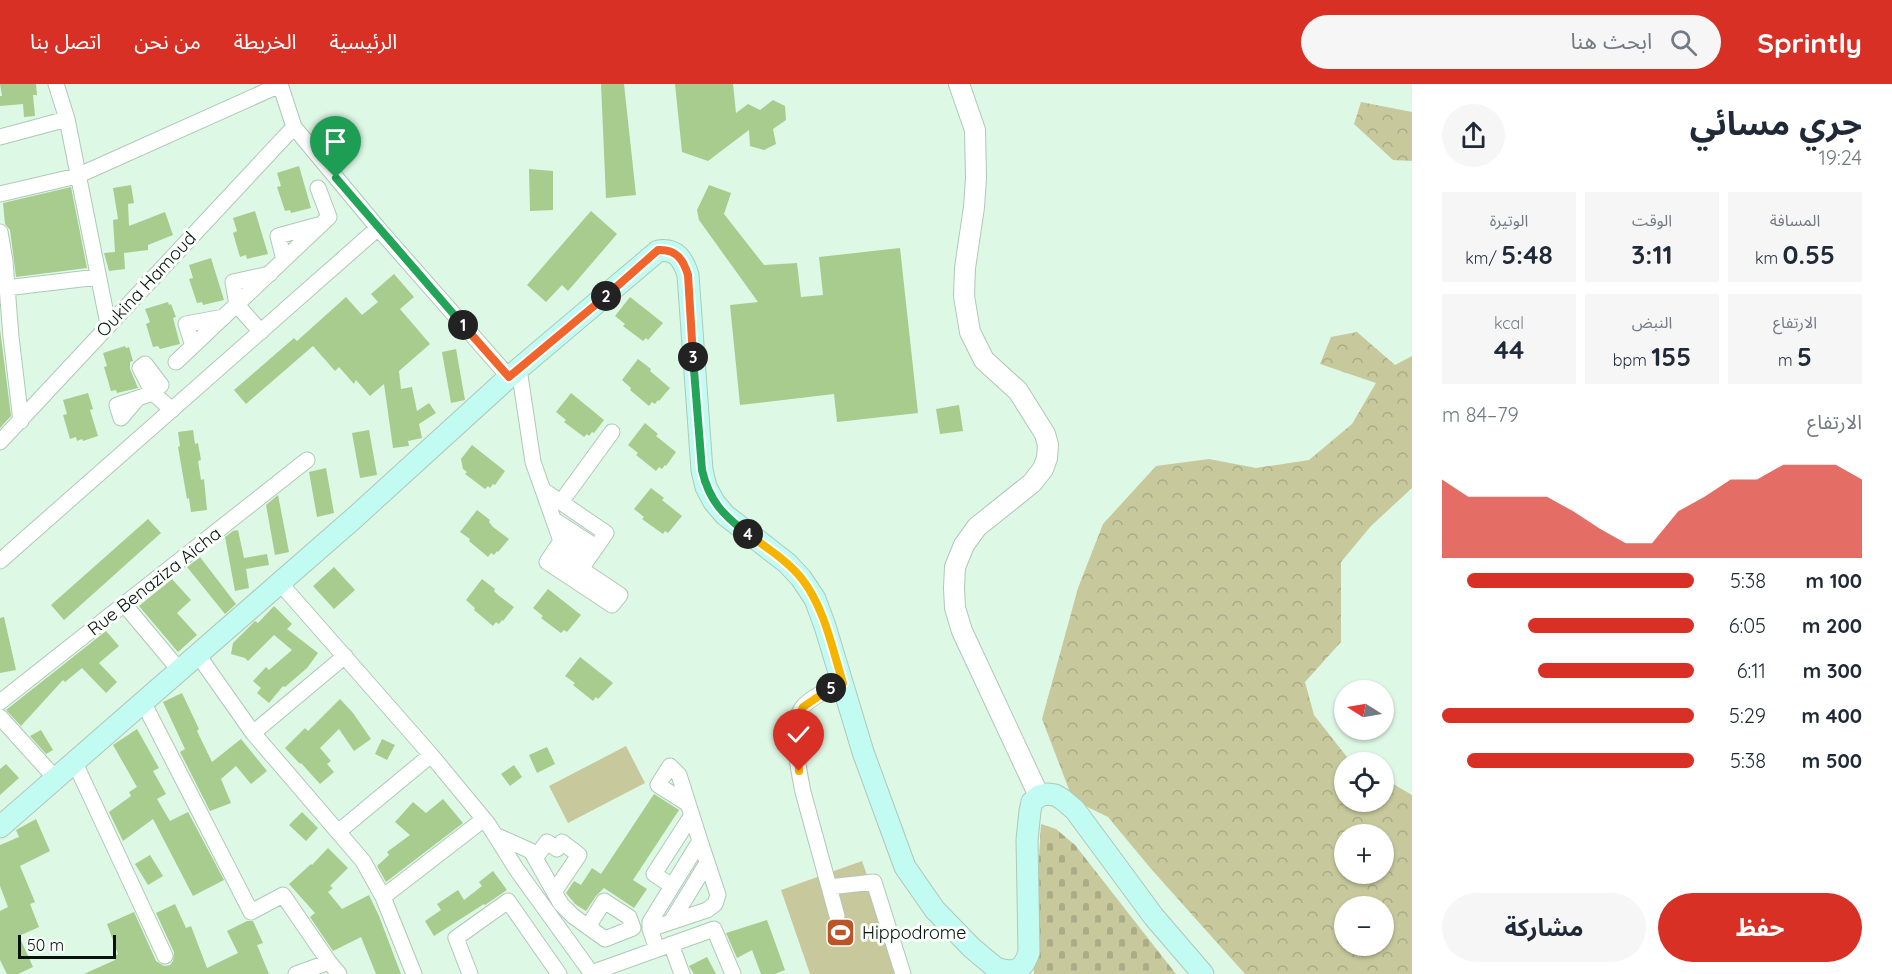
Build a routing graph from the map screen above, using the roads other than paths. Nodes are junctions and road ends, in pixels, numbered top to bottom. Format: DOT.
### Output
graph roads {
  1 [pos="56,84"];
  2 [pos="959,84"];
  3 [pos="280,85"];
  4 [pos="67,118"];
  5 [pos="294,127"];
  6 [pos="0,137"];
  7 [pos="78,177"];
  8 [pos="318,188"];
  9 [pos="0,194"];
  10 [pos="322,224"];
  11 [pos="378,228"];
  12 [pos="0,232"];
  13 [pos="284,260"];
  14 [pos="98,277"];
  15 [pos="6,288"];
  16 [pos="237,305"];
  17 [pos="108,324"];
  18 [pos="261,332"];
  19 [pos="5,339"];
  20 [pos="176,362"];
  21 [pos="514,373"];
  22 [pos="138,398"];
  23 [pos="171,411"];
  24 [pos="21,421"];
  25 [pos="612,432"];
  26 [pos="0,442"];
  27 [pos="307,460"];
  28 [pos="543,490"];
  29 [pos="561,502"];
  30 [pos="553,519"];
  31 [pos="557,546"];
  32 [pos="588,558"];
  33 [pos="0,561"];
  34 [pos="280,583"];
  35 [pos="124,604"];
  36 [pos="198,655"];
  37 [pos="345,656"];
  38 [pos="180,671"];
  39 [pos="843,683"];
  40 [pos="0,702"];
  41 [pos="143,702"];
  42 [pos="0,717"];
  43 [pos="254,733"];
  44 [pos="431,754"];
  45 [pos="75,763"];
  46 [pos="56,779"];
  47 [pos="1039,796"];
  48 [pos="484,819"];
  49 [pos="0,827"];
  50 [pos="338,832"];
  51 [pos="495,835"];
  52 [pos="700,841"];
  53 [pos="536,857"];
  54 [pos="707,863"];
  55 [pos="672,886"];
  56 [pos="829,887"];
  57 [pos="554,892"];
  58 [pos="383,897"];
  59 [pos="837,916"];
  60 [pos="671,922"];
  61 [pos="588,927"];
  62 [pos="650,929"];
  63 [pos="664,946"];
  64 [pos="165,956"];
  65 [pos="328,962"];
  66 [pos="592,973"];
  67 [pos="296,974"];
  68 [pos="339,974"];
  69 [pos="414,974"];
  70 [pos="470,974"];
  71 [pos="559,974"];
  72 [pos="682,974"];
  73 [pos="734,974"];
  74 [pos="903,974"];
  75 [pos="1203,974"];
  1 -- 4 [label="street"];
  2 -- 47 [label="street"];
  3 -- 5 [label="street"];
  3 -- 7 [label="street"];
  4 -- 6 [label="street"];
  4 -- 7 [label="street"];
  5 -- 11 [label="street"];
  5 -- 17 [label="street, Oukina Hamoud"];
  7 -- 9 [label="street"];
  7 -- 14 [label="street"];
  8 -- 10 [label="street"];
  10 -- 13 [label="street"];
  10 -- 13 [label="street"];
  11 -- 18 [label="street"];
  11 -- 21 [label="street"];
  12 -- 15 [label="street"];
  13 -- 16 [label="street"];
  14 -- 15 [label="street"];
  14 -- 17 [label="street"];
  15 -- 19 [label="street"];
  16 -- 18 [label="street"];
  16 -- 20 [label="street"];
  17 -- 24 [label="street, Oukina Hamoud"];
  18 -- 23 [label="street"];
  19 -- 24 [label="street"];
  21 -- 28 [label="street"];
  21 -- 34 [label="main road"];
  21 -- 39 [label="main road"];
  22 -- 23 [label="street"];
  23 -- 33 [label="street"];
  24 -- 26 [label="street, Oukina Hamoud"];
  25 -- 29 [label="street"];
  27 -- 35 [label="street, Rue Benaziza Aicha"];
  28 -- 29 [label="street"];
  28 -- 30 [label="street"];
  29 -- 32 [label="street"];
  30 -- 31 [label="street"];
  30 -- 32 [label="street"];
  31 -- 32 [label="street"];
  31 -- 32 [label="street"];
  34 -- 36 [label="main road"];
  34 -- 37 [label="street"];
  35 -- 38 [label="street"];
  35 -- 40 [label="street, Rue Benaziza Aicha"];
  36 -- 38 [label="main road"];
  36 -- 43 [label="street"];
  37 -- 43 [label="street"];
  37 -- 44 [label="street"];
  38 -- 41 [label="main road"];
  39 -- 47 [label="main road"];
  39 -- 56 [label="street"];
  41 -- 45 [label="main road"];
  41 -- 65 [label="street"];
  42 -- 46 [label="street"];
  43 -- 50 [label="street"];
  44 -- 48 [label="street"];
  44 -- 50 [label="street"];
  45 -- 46 [label="main road"];
  45 -- 64 [label="street"];
  46 -- 49 [label="main road"];
  47 -- 75 [label="main road"];
  48 -- 51 [label="street"];
  48 -- 58 [label="street"];
  50 -- 58 [label="street"];
  51 -- 53 [label="street"];
  51 -- 66 [label="street"];
  52 -- 54 [label="street"];
  52 -- 55 [label="street"];
  52 -- 55 [label="street"];
  53 -- 57 [label="street"];
  53 -- 57 [label="street"];
  54 -- 60 [label="street"];
  54 -- 60 [label="street"];
  55 -- 62 [label="street"];
  56 -- 59 [label="street"];
  56 -- 74 [label="street"];
  57 -- 61 [label="street"];
  58 -- 69 [label="street"];
  60 -- 62 [label="street"];
  62 -- 63 [label="street"];
  63 -- 66 [label="street"];
  63 -- 72 [label="street"];
  63 -- 73 [label="street"];
  65 -- 67 [label="street"];
  65 -- 68 [label="street"];
  70 -- 71 [label="street"];
}
